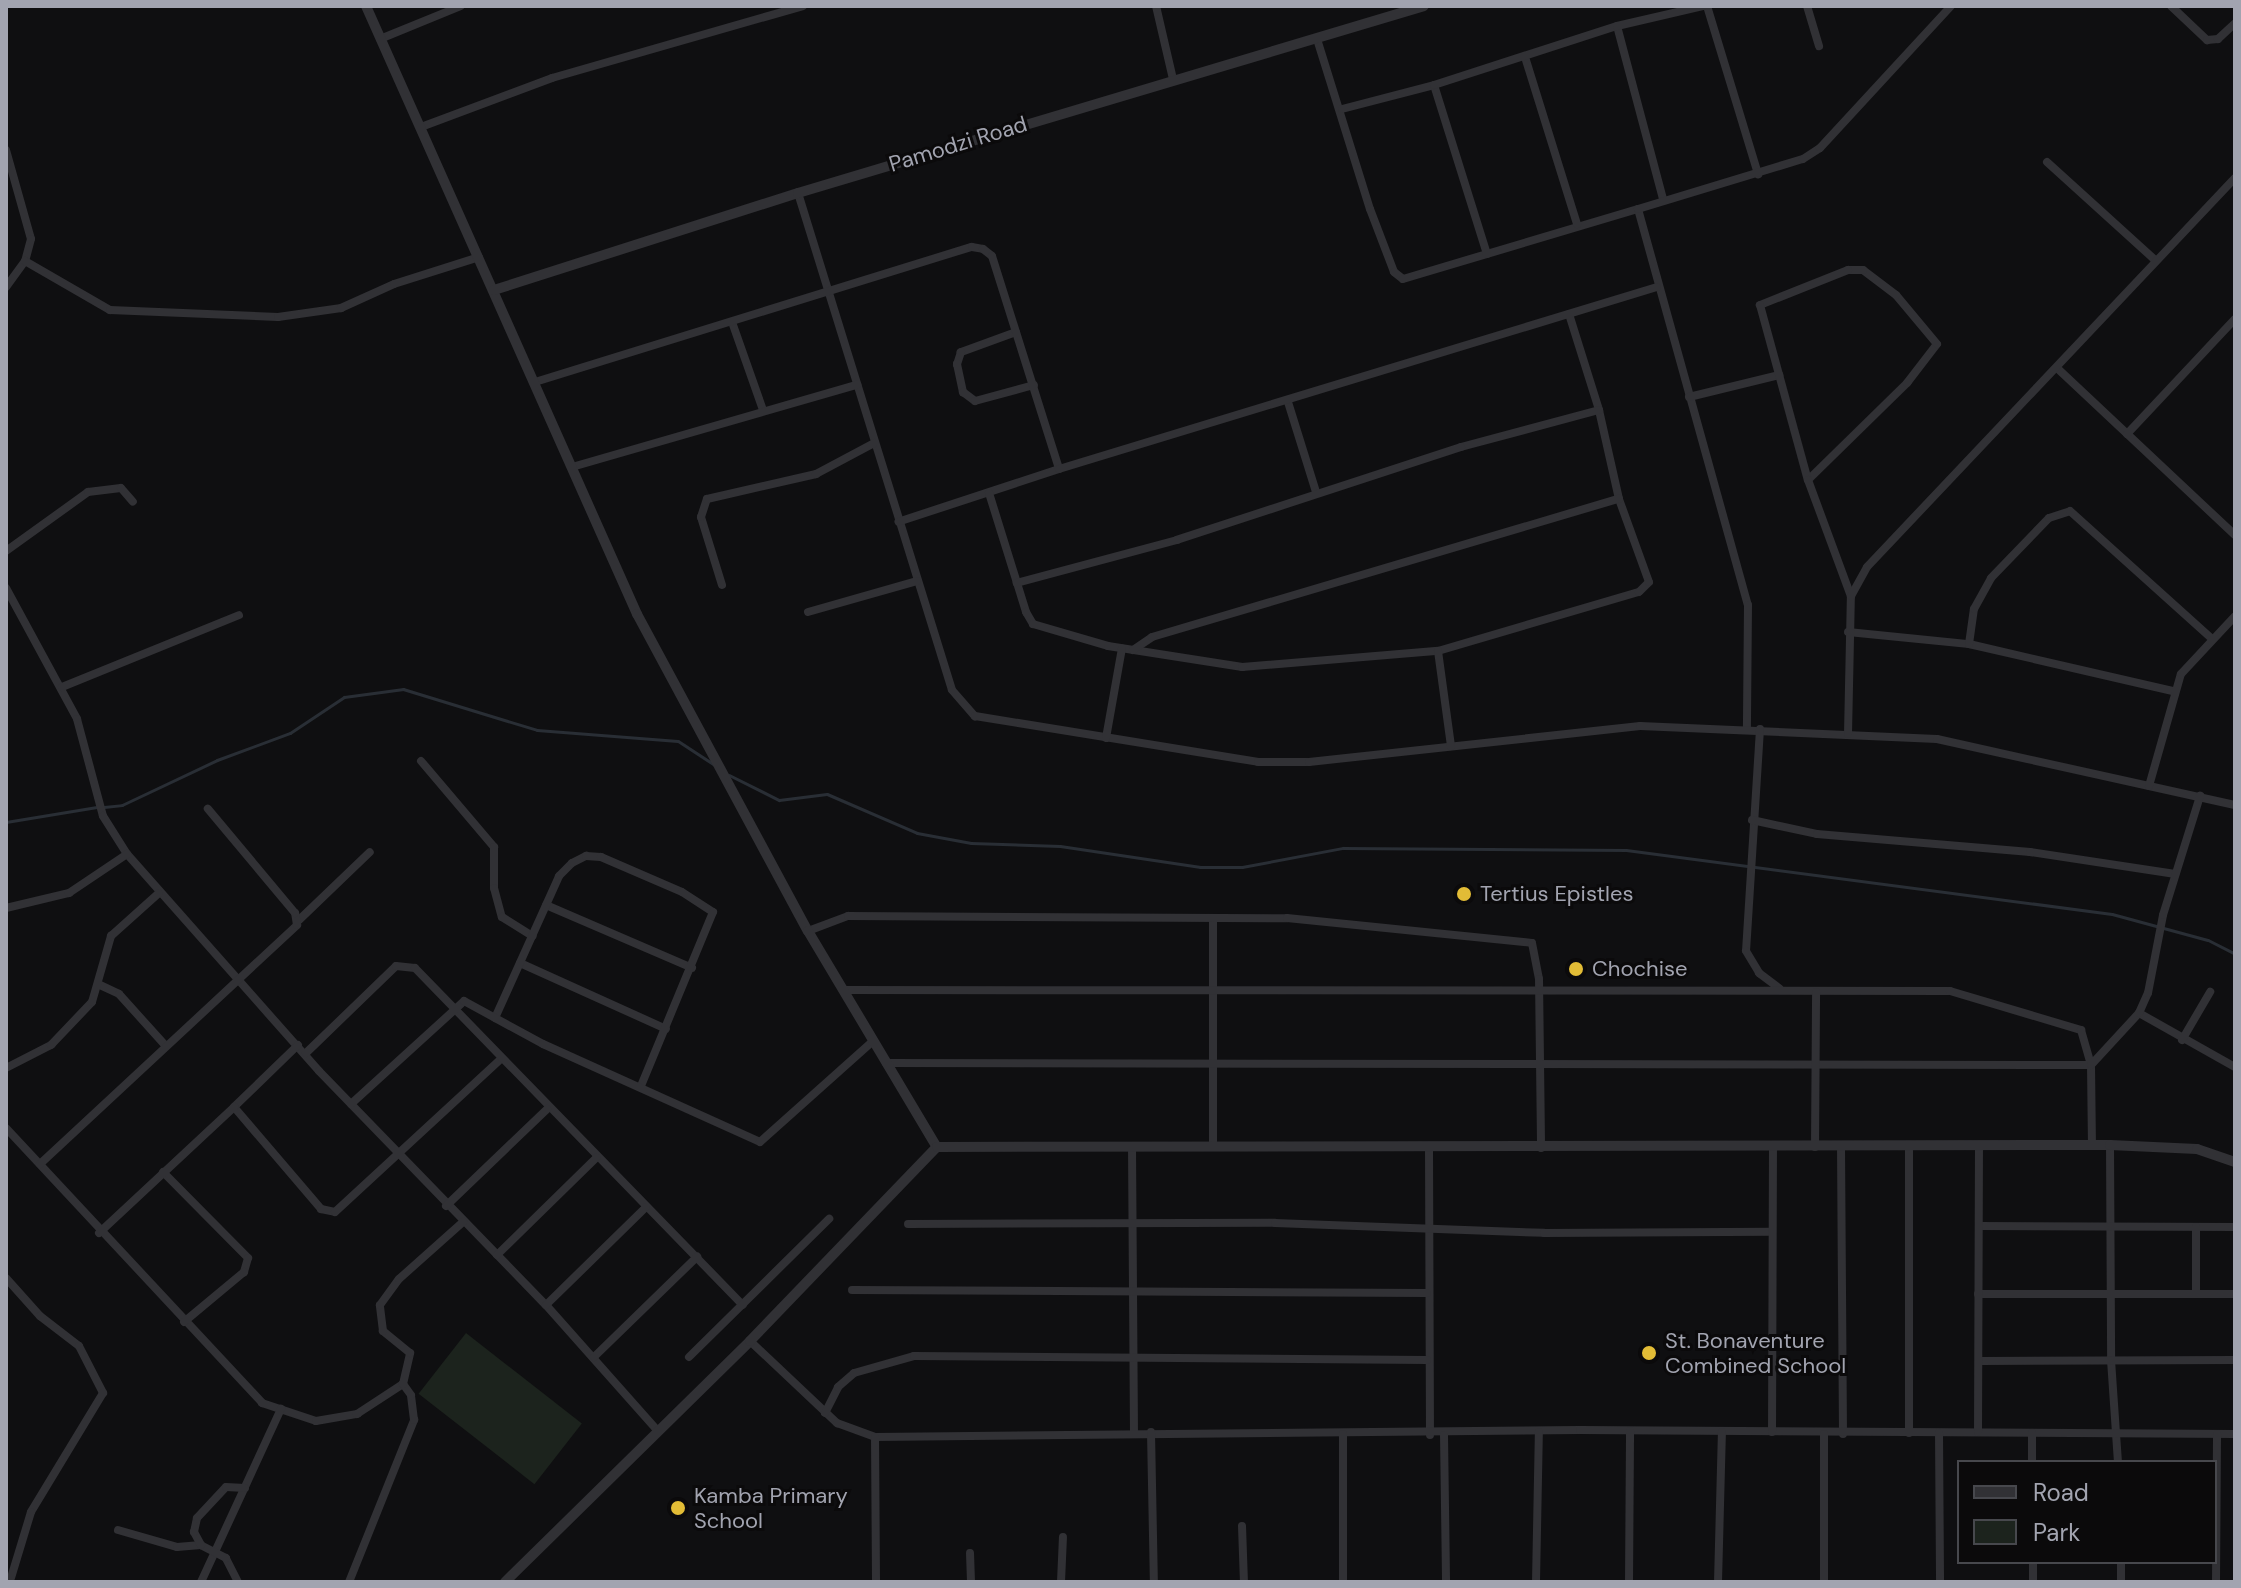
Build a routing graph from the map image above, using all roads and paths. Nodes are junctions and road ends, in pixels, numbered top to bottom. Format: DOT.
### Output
graph roads {
  1 [pos="366,6"];
  2 [pos="461,6"];
  3 [pos="803,6"];
  4 [pos="1156,6"];
  5 [pos="1424,6"];
  6 [pos="1705,6"];
  7 [pos="1807,6"];
  8 [pos="1951,6"];
  9 [pos="2171,6"];
  10 [pos="2235,23"];
  11 [pos="1617,26"];
  12 [pos="380,39"];
  13 [pos="1317,39"];
  14 [pos="1819,46"];
  15 [pos="1525,57"];
  16 [pos="1173,79"];
  17 [pos="1434,85"];
  18 [pos="1342,109"];
  19 [pos="421,127"];
  20 [pos="6,150"];
  21 [pos="2047,162"];
  22 [pos="1758,174"];
  23 [pos="2235,178"];
  24 [pos="798,193"];
  25 [pos="1663,199"];
  26 [pos="1638,209"];
  27 [pos="1577,224"];
  28 [pos="1487,254"];
  29 [pos="479,257"];
  30 [pos="25,261"];
  31 [pos="2156,261"];
  32 [pos="6,287"];
  33 [pos="1657,287"];
  34 [pos="494,290"];
  35 [pos="829,293"];
  36 [pos="1569,314"];
  37 [pos="2235,319"];
  38 [pos="732,322"];
  39 [pos="1016,332"];
  40 [pos="2057,368"];
  41 [pos="1779,375"];
  42 [pos="535,382"];
  43 [pos="857,385"];
  44 [pos="1034,385"];
  45 [pos="1689,397"];
  46 [pos="1288,402"];
  47 [pos="763,410"];
  48 [pos="1599,410"];
  49 [pos="2127,434"];
  50 [pos="874,443"];
  51 [pos="572,467"];
  52 [pos="1059,469"];
  53 [pos="1808,480"];
  54 [pos="1316,492"];
  55 [pos="989,493"];
  56 [pos="1619,499"];
  57 [pos="133,502"];
  58 [pos="898,522"];
  59 [pos="2235,535"];
  60 [pos="6,551"];
  61 [pos="917,581"];
  62 [pos="1017,583"];
  63 [pos="722,585"];
  64 [pos="6,588"];
  65 [pos="1851,596"];
  66 [pos="808,612"];
  67 [pos="239,615"];
  68 [pos="2235,616"];
  69 [pos="1848,632"];
  70 [pos="2211,638"];
  71 [pos="1969,644"];
  72 [pos="1122,648"];
  73 [pos="1133,650"];
  74 [pos="1438,651"];
  75 [pos="62,687"];
  76 [pos="2173,691"];
  77 [pos="1747,729"];
  78 [pos="1760,729"];
  79 [pos="1848,734"];
  80 [pos="1106,738"];
  81 [pos="1451,746"];
  82 [pos="421,761"];
  83 [pos="2149,786"];
  84 [pos="2200,796"];
  85 [pos="2235,805"];
  86 [pos="208,809"];
  87 [pos="1752,820"];
  88 [pos="370,852"];
  89 [pos="127,854"];
  90 [pos="2175,874"];
  91 [pos="159,893"];
  92 [pos="546,905"];
  93 [pos="6,908"];
  94 [pos="1213,918"];
  95 [pos="299,920"];
  96 [pos="808,931"];
  97 [pos="532,936"];
  98 [pos="520,963"];
  99 [pos="692,968"];
  100 [pos="238,980"];
  101 [pos="100,985"];
  102 [pos="1539,989"];
  103 [pos="843,990"];
  104 [pos="1781,990"];
  105 [pos="1211,991"];
  106 [pos="1816,992"];
  107 [pos="2210,992"];
  108 [pos="454,1009"];
  109 [pos="2139,1013"];
  110 [pos="495,1018"];
  111 [pos="666,1029"];
  112 [pos="2182,1040"];
  113 [pos="873,1041"];
  114 [pos="165,1045"];
  115 [pos="298,1045"];
  116 [pos="306,1053"];
  117 [pos="500,1060"];
  118 [pos="886,1063"];
  119 [pos="1211,1063"];
  120 [pos="1541,1064"];
  121 [pos="1813,1064"];
  122 [pos="2091,1065"];
  123 [pos="2235,1067"];
  124 [pos="6,1068"];
  125 [pos="641,1086"];
  126 [pos="351,1104"];
  127 [pos="234,1107"];
  128 [pos="547,1109"];
  129 [pos="6,1128"];
  130 [pos="2110,1145"];
  131 [pos="1213,1146"];
  132 [pos="2092,1146"];
  133 [pos="937,1147"];
  134 [pos="1132,1147"];
  135 [pos="1773,1147"];
  136 [pos="1815,1147"];
  137 [pos="1841,1147"];
  138 [pos="1909,1147"];
  139 [pos="1979,1147"];
  140 [pos="1429,1148"];
  141 [pos="1541,1148"];
  142 [pos="398,1156"];
  143 [pos="596,1158"];
  144 [pos="2235,1162"];
  145 [pos="40,1164"];
  146 [pos="163,1172"];
  147 [pos="446,1206"];
  148 [pos="645,1208"];
  149 [pos="829,1219"];
  150 [pos="463,1222"];
  151 [pos="908,1224"];
  152 [pos="1133,1224"];
  153 [pos="1979,1226"];
  154 [pos="2109,1227"];
  155 [pos="2196,1227"];
  156 [pos="2235,1227"];
  157 [pos="1427,1228"];
  158 [pos="1772,1232"];
  159 [pos="99,1233"];
  160 [pos="497,1255"];
  161 [pos="697,1257"];
  162 [pos="6,1278"];
  163 [pos="852,1290"];
  164 [pos="1133,1292"];
  165 [pos="1427,1293"];
  166 [pos="2111,1293"];
  167 [pos="2196,1293"];
  168 [pos="1978,1294"];
  169 [pos="2235,1294"];
  170 [pos="546,1305"];
  171 [pos="743,1305"];
  172 [pos="184,1322"];
  173 [pos="750,1341"];
  174 [pos="594,1357"];
  175 [pos="689,1357"];
  176 [pos="1134,1358"];
  177 [pos="1427,1360"];
  178 [pos="2111,1360"];
  179 [pos="2235,1360"];
  180 [pos="1981,1361"];
  181 [pos="403,1384"];
  182 [pos="281,1409"];
  183 [pos="825,1413"];
  184 [pos="658,1431"];
  185 [pos="1630,1431"];
  186 [pos="1134,1432"];
  187 [pos="1151,1432"];
  188 [pos="1539,1432"];
  189 [pos="1722,1432"];
  190 [pos="1772,1432"];
  191 [pos="1978,1432"];
  192 [pos="1909,1433"];
  193 [pos="1939,1433"];
  194 [pos="2032,1433"];
  195 [pos="2116,1433"];
  196 [pos="1343,1434"];
  197 [pos="1824,1434"];
  198 [pos="1843,1434"];
  199 [pos="2217,1434"];
  200 [pos="2235,1434"];
  201 [pos="1430,1435"];
  202 [pos="1444,1435"];
  203 [pos="875,1437"];
  204 [pos="2032,1460"];
  205 [pos="2118,1460"];
  206 [pos="2217,1460"];
  207 [pos="245,1488"];
  208 [pos="1242,1526"];
  209 [pos="118,1530"];
  210 [pos="1063,1537"];
  211 [pos="201,1545"];
  212 [pos="216,1553"];
  213 [pos="970,1553"];
  214 [pos="11,1579"];
  215 [pos="201,1582"];
  216 [pos="238,1582"];
  217 [pos="349,1582"];
  218 [pos="505,1582"];
  219 [pos="876,1582"];
  220 [pos="971,1582"];
  221 [pos="1061,1582"];
  222 [pos="1154,1582"];
  223 [pos="1244,1582"];
  224 [pos="1343,1582"];
  225 [pos="1446,1582"];
  226 [pos="1536,1582"];
  227 [pos="1629,1582"];
  228 [pos="1718,1582"];
  229 [pos="1824,1582"];
  230 [pos="1940,1582"];
  1 -- 12 [label="street"];
  2 -- 12 [label="street"];
  3 -- 19 [label="street"];
  4 -- 16 [label="street"];
  5 -- 13 [label="street, Pamodzi Road"];
  6 -- 11 [label="street"];
  6 -- 22 [label="street"];
  7 -- 14 [label="street"];
  8 -- 22 [label="street"];
  9 -- 10 [label="street"];
  11 -- 15 [label="street"];
  11 -- 25 [label="street"];
  12 -- 19 [label="street"];
  13 -- 16 [label="street, Pamodzi Road"];
  13 -- 18 [label="street"];
  15 -- 17 [label="street"];
  15 -- 27 [label="street"];
  16 -- 24 [label="street, Pamodzi Road"];
  17 -- 18 [label="street"];
  17 -- 28 [label="street"];
  18 -- 28 [label="street"];
  19 -- 29 [label="street"];
  20 -- 30 [label="street"];
  21 -- 31 [label="street"];
  22 -- 25 [label="street"];
  23 -- 31 [label="street"];
  24 -- 34 [label="street, Pamodzi Road"];
  24 -- 35 [label="street"];
  25 -- 26 [label="street"];
  26 -- 27 [label="street"];
  26 -- 33 [label="street"];
  27 -- 28 [label="street"];
  29 -- 30 [label="street"];
  29 -- 34 [label="street"];
  30 -- 32 [label="street"];
  31 -- 40 [label="street"];
  33 -- 36 [label="street"];
  33 -- 45 [label="street"];
  34 -- 42 [label="street"];
  35 -- 38 [label="street"];
  35 -- 39 [label="street"];
  35 -- 43 [label="street"];
  36 -- 46 [label="street"];
  36 -- 48 [label="street"];
  37 -- 49 [label="street"];
  38 -- 42 [label="street"];
  38 -- 47 [label="street"];
  39 -- 44 [label="street"];
  39 -- 44 [label="street"];
  40 -- 49 [label="street"];
  40 -- 65 [label="street"];
  41 -- 45 [label="street"];
  41 -- 53 [label="street"];
  41 -- 53 [label="street"];
  42 -- 51 [label="street"];
  43 -- 47 [label="street"];
  43 -- 50 [label="street"];
  44 -- 52 [label="street"];
  45 -- 77 [label="street"];
  46 -- 52 [label="street"];
  46 -- 54 [label="street"];
  47 -- 51 [label="street"];
  48 -- 54 [label="street"];
  48 -- 56 [label="street"];
  49 -- 59 [label="street"];
  50 -- 58 [label="street"];
  50 -- 63 [label="street"];
  51 -- 96 [label="street"];
  52 -- 55 [label="street"];
  53 -- 65 [label="street"];
  54 -- 62 [label="street"];
  55 -- 58 [label="street"];
  55 -- 62 [label="street"];
  56 -- 73 [label="street"];
  56 -- 74 [label="street"];
  57 -- 60 [label="street"];
  58 -- 61 [label="street"];
  61 -- 66 [label="street"];
  61 -- 80 [label="street"];
  62 -- 72 [label="street"];
  64 -- 75 [label="street"];
  65 -- 69 [label="street"];
  67 -- 75 [label="street"];
  68 -- 70 [label="street"];
  69 -- 71 [label="street"];
  69 -- 79 [label="street"];
  70 -- 71 [label="street"];
  70 -- 76 [label="street"];
  71 -- 76 [label="street"];
  72 -- 73 [label="street"];
  72 -- 80 [label="street"];
  73 -- 74 [label="street"];
  74 -- 81 [label="street"];
  75 -- 89 [label="street"];
  76 -- 83 [label="street"];
  77 -- 78 [label="street"];
  77 -- 81 [label="street"];
  78 -- 79 [label="street"];
  78 -- 87 [label="street"];
  79 -- 83 [label="street"];
  80 -- 81 [label="street"];
  82 -- 97 [label="street"];
  83 -- 84 [label="street"];
  84 -- 85 [label="street"];
  84 -- 90 [label="street"];
  86 -- 95 [label="street"];
  87 -- 90 [label="street"];
  87 -- 104 [label="street"];
  88 -- 95 [label="street"];
  89 -- 91 [label="street"];
  89 -- 93 [label="street"];
  90 -- 109 [label="street"];
  91 -- 100 [label="street"];
  91 -- 101 [label="street"];
  92 -- 97 [label="street"];
  92 -- 99 [label="street"];
  92 -- 99 [label="street"];
  94 -- 96 [label="street"];
  94 -- 102 [label="street"];
  94 -- 105 [label="street"];
  95 -- 100 [label="street"];
  96 -- 103 [label="street"];
  97 -- 98 [label="street"];
  98 -- 110 [label="street"];
  98 -- 111 [label="street"];
  99 -- 111 [label="street"];
  100 -- 114 [label="street"];
  100 -- 115 [label="street"];
  101 -- 114 [label="street"];
  101 -- 124 [label="street"];
  102 -- 104 [label="street"];
  102 -- 105 [label="street"];
  102 -- 120 [label="street"];
  103 -- 105 [label="street"];
  103 -- 113 [label="street"];
  104 -- 106 [label="street"];
  105 -- 119 [label="street"];
  106 -- 121 [label="street"];
  106 -- 122 [label="street"];
  107 -- 112 [label="street"];
  108 -- 110 [label="street"];
  108 -- 116 [label="street"];
  108 -- 117 [label="street"];
  108 -- 126 [label="street"];
  109 -- 112 [label="street"];
  109 -- 122 [label="street"];
  110 -- 125 [label="street"];
  111 -- 125 [label="street"];
  112 -- 123 [label="street"];
  113 -- 118 [label="street"];
  113 -- 125 [label="street"];
  114 -- 145 [label="street"];
  115 -- 116 [label="street"];
  115 -- 127 [label="street"];
  116 -- 126 [label="street"];
  117 -- 128 [label="street"];
  117 -- 142 [label="street"];
  118 -- 119 [label="street"];
  118 -- 133 [label="street"];
  119 -- 120 [label="street"];
  119 -- 131 [label="street"];
  120 -- 121 [label="street"];
  120 -- 141 [label="street"];
  121 -- 122 [label="street"];
  121 -- 136 [label="street"];
  122 -- 132 [label="street"];
  126 -- 142 [label="street"];
  127 -- 142 [label="street"];
  127 -- 146 [label="street"];
  128 -- 143 [label="street"];
  128 -- 147 [label="street"];
  129 -- 145 [label="street"];
  130 -- 132 [label="street"];
  130 -- 144 [label="street"];
  130 -- 154 [label="street"];
  131 -- 134 [label="street"];
  131 -- 140 [label="street"];
  132 -- 139 [label="street"];
  133 -- 134 [label="street"];
  133 -- 173 [label="street"];
  134 -- 152 [label="street"];
  135 -- 136 [label="street"];
  135 -- 141 [label="street"];
  135 -- 158 [label="street"];
  136 -- 137 [label="street"];
  137 -- 138 [label="street"];
  137 -- 198 [label="street"];
  138 -- 139 [label="street"];
  138 -- 192 [label="street"];
  139 -- 153 [label="street"];
  140 -- 141 [label="street"];
  140 -- 157 [label="street"];
  142 -- 147 [label="street"];
  143 -- 148 [label="street"];
  143 -- 160 [label="street"];
  145 -- 159 [label="street"];
  146 -- 159 [label="street"];
  146 -- 172 [label="street"];
  147 -- 150 [label="street"];
  148 -- 161 [label="street"];
  148 -- 170 [label="street"];
  149 -- 171 [label="street"];
  150 -- 160 [label="street"];
  150 -- 181 [label="street"];
  151 -- 152 [label="street"];
  152 -- 157 [label="street"];
  152 -- 164 [label="street"];
  153 -- 154 [label="street"];
  153 -- 168 [label="street"];
  154 -- 155 [label="street"];
  154 -- 166 [label="street"];
  155 -- 156 [label="street"];
  155 -- 167 [label="street"];
  157 -- 158 [label="street"];
  157 -- 165 [label="street"];
  158 -- 190 [label="street"];
  159 -- 172 [label="street"];
  160 -- 170 [label="street"];
  161 -- 171 [label="street"];
  161 -- 174 [label="street"];
  162 -- 214 [label="street"];
  163 -- 164 [label="street"];
  164 -- 165 [label="street"];
  164 -- 176 [label="street"];
  165 -- 177 [label="street"];
  166 -- 167 [label="street"];
  166 -- 168 [label="street"];
  166 -- 178 [label="street"];
  167 -- 169 [label="street"];
  168 -- 180 [label="street"];
  170 -- 174 [label="street"];
  171 -- 175 [label="street"];
  172 -- 182 [label="street"];
  173 -- 183 [label="street"];
  173 -- 184 [label="street"];
  174 -- 184 [label="street"];
  176 -- 177 [label="street"];
  176 -- 183 [label="street"];
  176 -- 186 [label="street"];
  177 -- 201 [label="street"];
  178 -- 179 [label="street"];
  178 -- 180 [label="street"];
  178 -- 195 [label="street"];
  180 -- 191 [label="street"];
  181 -- 182 [label="street"];
  181 -- 217 [label="street"];
  182 -- 207 [label="street"];
  183 -- 203 [label="street"];
  184 -- 218 [label="street"];
  185 -- 188 [label="street"];
  185 -- 189 [label="street"];
  185 -- 227 [label="street"];
  186 -- 187 [label="street"];
  186 -- 203 [label="street"];
  187 -- 196 [label="street"];
  187 -- 222 [label="street"];
  188 -- 202 [label="street"];
  188 -- 226 [label="street"];
  189 -- 190 [label="street"];
  189 -- 228 [label="street"];
  190 -- 197 [label="street"];
  191 -- 193 [label="street"];
  191 -- 194 [label="street"];
  192 -- 193 [label="street"];
  192 -- 198 [label="street"];
  193 -- 230 [label="street"];
  194 -- 195 [label="street"];
  194 -- 204 [label="street"];
  195 -- 199 [label="street"];
  195 -- 205 [label="street"];
  196 -- 201 [label="street"];
  196 -- 224 [label="street"];
  197 -- 198 [label="street"];
  197 -- 229 [label="street"];
  199 -- 200 [label="street"];
  199 -- 206 [label="street"];
  201 -- 202 [label="street"];
  202 -- 225 [label="street"];
  203 -- 219 [label="street"];
  207 -- 211 [label="street"];
  207 -- 212 [label="street"];
  208 -- 223 [label="street"];
  209 -- 211 [label="street"];
  210 -- 221 [label="street"];
  211 -- 212 [label="street"];
  212 -- 215 [label="street"];
  212 -- 216 [label="street"];
  213 -- 220 [label="street"];
}
